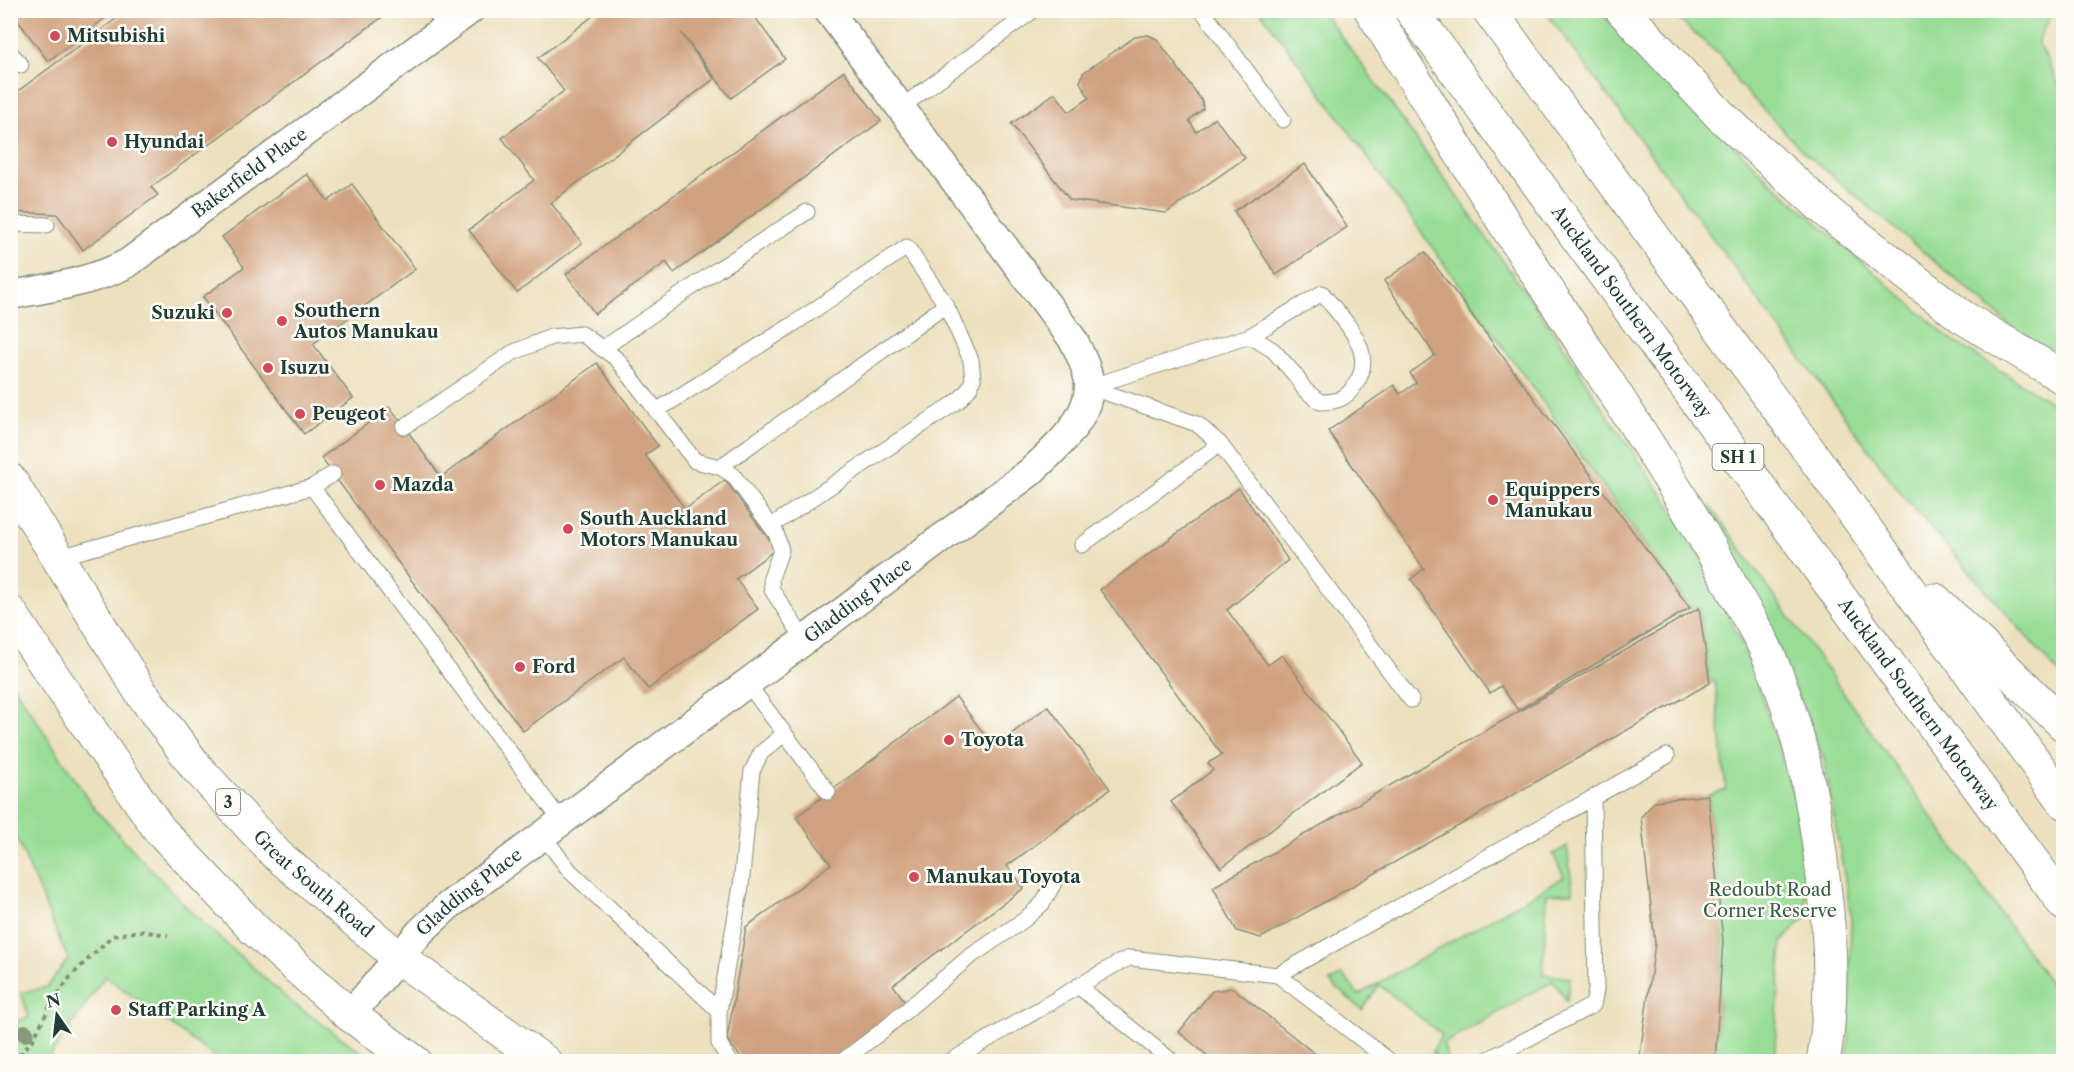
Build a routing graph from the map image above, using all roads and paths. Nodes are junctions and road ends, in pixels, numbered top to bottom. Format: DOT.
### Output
graph roads {
  1 [pos="470,10"];
  2 [pos="828,10"];
  3 [pos="1034,10"];
  4 [pos="1202,10"];
  5 [pos="1371,10"];
  6 [pos="1411,10"];
  7 [pos="1489,10"];
  8 [pos="1622,10"];
  9 [pos="440,19"];
  10 [pos="10,52"];
  11 [pos="21,65"];
  12 [pos="900,108"];
  13 [pos="1283,120"];
  14 [pos="807,212"];
  15 [pos="10,224"];
  16 [pos="47,225"];
  17 [pos="10,295"];
  18 [pos="946,305"];
  19 [pos="1250,336"];
  20 [pos="602,349"];
  21 [pos="2064,378"];
  22 [pos="1089,387"];
  23 [pos="656,411"];
  24 [pos="404,427"];
  25 [pos="1220,444"];
  26 [pos="720,467"];
  27 [pos="333,474"];
  28 [pos="10,480"];
  29 [pos="312,487"];
  30 [pos="771,526"];
  31 [pos="1869,536"];
  32 [pos="1082,544"];
  33 [pos="60,557"];
  34 [pos="10,612"];
  35 [pos="10,626"];
  36 [pos="805,640"];
  37 [pos="49,670"];
  38 [pos="747,683"];
  39 [pos="1411,700"];
  40 [pos="2064,725"];
  41 [pos="784,734"];
  42 [pos="1667,756"];
  43 [pos="828,792"];
  44 [pos="1593,798"];
  45 [pos="2064,802"];
  46 [pos="553,829"];
  47 [pos="1055,881"];
  48 [pos="2064,904"];
  49 [pos="168,935"];
  50 [pos="398,957"];
  51 [pos="1278,975"];
  52 [pos="1078,986"];
  53 [pos="719,1011"];
  54 [pos="350,1015"];
  55 [pos="14,1062"];
  56 [pos="415,1062"];
  57 [pos="545,1062"];
  58 [pos="730,1062"];
  59 [pos="840,1062"];
  60 [pos="950,1062"];
  61 [pos="1173,1062"];
  62 [pos="1391,1062"];
  63 [pos="1483,1062"];
  64 [pos="1823,1062"];
  1 -- 9 [label="street, Bakerfield Place"];
  2 -- 12 [label="street"];
  3 -- 12 [label="lane"];
  4 -- 13 [label="lane"];
  5 -- 64 [label="main road"];
  6 -- 48 [label="main road, Auckland Southern Motorway / SH 1"];
  7 -- 31 [label="main road"];
  8 -- 21 [label="main road"];
  9 -- 17 [label="street, Bakerfield Place"];
  10 -- 11 [label="lane"];
  12 -- 22 [label="street"];
  14 -- 20 [label="lane"];
  15 -- 16 [label="lane"];
  18 -- 23 [label="lane"];
  18 -- 26 [label="lane"];
  18 -- 30 [label="lane"];
  19 -- 19 [label="lane"];
  19 -- 22 [label="lane"];
  20 -- 23 [label="lane"];
  20 -- 24 [label="lane"];
  22 -- 25 [label="lane"];
  22 -- 36 [label="street, Gladding Place"];
  23 -- 26 [label="lane"];
  25 -- 32 [label="lane"];
  25 -- 39 [label="lane"];
  26 -- 30 [label="lane"];
  27 -- 29 [label="lane"];
  28 -- 33 [label="main road, Great South Road / 3"];
  29 -- 33 [label="lane"];
  29 -- 46 [label="lane"];
  30 -- 36 [label="lane"];
  31 -- 40 [label="main road"];
  31 -- 45 [label="main road"];
  33 -- 50 [label="main road, Great South Road / 3"];
  34 -- 37 [label="main road"];
  35 -- 37 [label="main road"];
  36 -- 38 [label="street, Gladding Place"];
  37 -- 54 [label="main road"];
  38 -- 41 [label="lane"];
  38 -- 46 [label="street, Gladding Place"];
  41 -- 43 [label="lane"];
  41 -- 53 [label="lane"];
  42 -- 44 [label="lane"];
  44 -- 51 [label="lane"];
  44 -- 63 [label="lane"];
  46 -- 50 [label="street, Gladding Place"];
  46 -- 53 [label="lane"];
  47 -- 59 [label="lane"];
  49 -- 55 [label="path"];
  50 -- 54 [label="street, Gladding Place"];
  50 -- 57 [label="main road, Great South Road / 3"];
  51 -- 52 [label="lane"];
  51 -- 62 [label="lane"];
  52 -- 60 [label="lane"];
  52 -- 61 [label="lane"];
  53 -- 58 [label="lane"];
  54 -- 56 [label="main road"];
}
